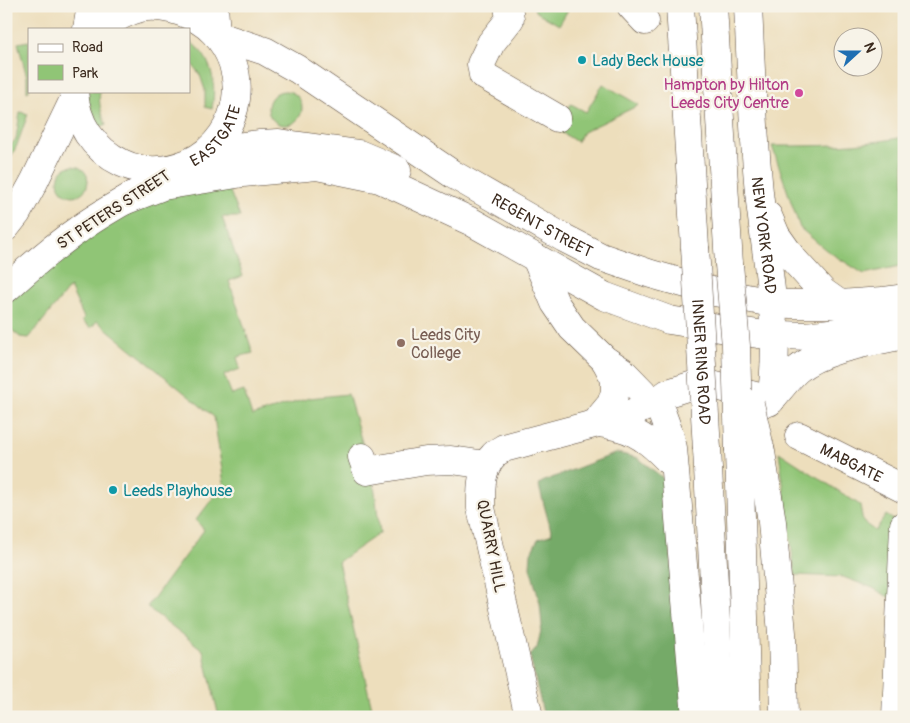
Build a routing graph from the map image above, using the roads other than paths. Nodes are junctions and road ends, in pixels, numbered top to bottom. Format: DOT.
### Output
graph roads {
  1 [pos="91,6"];
  2 [pos="214,6"];
  3 [pos="508,6"];
  4 [pos="680,6"];
  5 [pos="712,6"];
  6 [pos="748,6"];
  7 [pos="143,7"];
  8 [pos="87,28"];
  9 [pos="101,28"];
  10 [pos="217,35"];
  11 [pos="74,95"];
  12 [pos="557,118"];
  13 [pos="187,164"];
  14 [pos="759,194"];
  15 [pos="124,201"];
  16 [pos="10,219"];
  17 [pos="470,221"];
  18 [pos="536,258"];
  19 [pos="6,289"];
  20 [pos="904,298"];
  21 [pos="772,303"];
  22 [pos="840,304"];
  23 [pos="904,323"];
  24 [pos="904,335"];
  25 [pos="774,336"];
  26 [pos="604,360"];
  27 [pos="771,400"];
  28 [pos="654,403"];
  29 [pos="598,423"];
  30 [pos="799,436"];
  31 [pos="749,452"];
  32 [pos="362,457"];
  33 [pos="487,465"];
  34 [pos="674,466"];
  35 [pos="904,489"];
  36 [pos="904,525"];
  37 [pos="529,717"];
  38 [pos="696,717"];
  39 [pos="721,717"];
  40 [pos="747,717"];
  41 [pos="784,717"];
  42 [pos="896,717"];
  1 -- 8 [label="main road"];
  2 -- 10 [label="main road"];
  3 -- 12 [label="main road"];
  4 -- 39 [label="main road, INNER RING ROAD, bridge"];
  5 -- 31 [label="main road, INNER RING ROAD, bridge"];
  6 -- 14 [label="main road, NEW YORK ROAD"];
  7 -- 9 [label="main road, EASTGATE"];
  7 -- 10 [label="main road, EASTGATE"];
  10 -- 13 [label="main road, EASTGATE"];
  10 -- 21 [label="main road, REGENT STREET"];
  11 -- 13 [label="main road, EASTGATE"];
  11 -- 16 [label="main road"];
  13 -- 15 [label="main road, ST PETERS STREET"];
  13 -- 17 [label="main road, REGENT STREET"];
  14 -- 21 [label="main road, NEW YORK ROAD"];
  14 -- 22 [label="main road"];
  15 -- 17 [label="main road, REGENT STREET"];
  15 -- 19 [label="main road, ST PETERS STREET"];
  17 -- 18 [label="main road, REGENT STREET"];
  18 -- 25 [label="main road, REGENT STREET"];
  18 -- 26 [label="main road"];
  20 -- 22 [label="main road, REGENT STREET"];
  21 -- 22 [label="main road, REGENT STREET"];
  21 -- 25 [label="main road, NEW YORK ROAD"];
  23 -- 25 [label="main road, REGENT STREET"];
  24 -- 27 [label="main road"];
  25 -- 27 [label="main road, NEW YORK ROAD"];
  26 -- 28 [label="main road"];
  26 -- 29 [label="main road"];
  27 -- 28 [label="main road"];
  27 -- 31 [label="main road"];
  28 -- 29 [label="main road"];
  28 -- 34 [label="main road"];
  29 -- 33 [label="main road"];
  29 -- 34 [label="main road"];
  30 -- 35 [label="main road, MABGATE"];
  31 -- 40 [label="main road"];
  31 -- 41 [label="main road"];
  32 -- 33 [label="main road"];
  33 -- 37 [label="main road, QUARRY HILL"];
  34 -- 38 [label="main road"];
  36 -- 42 [label="main road"];
}
